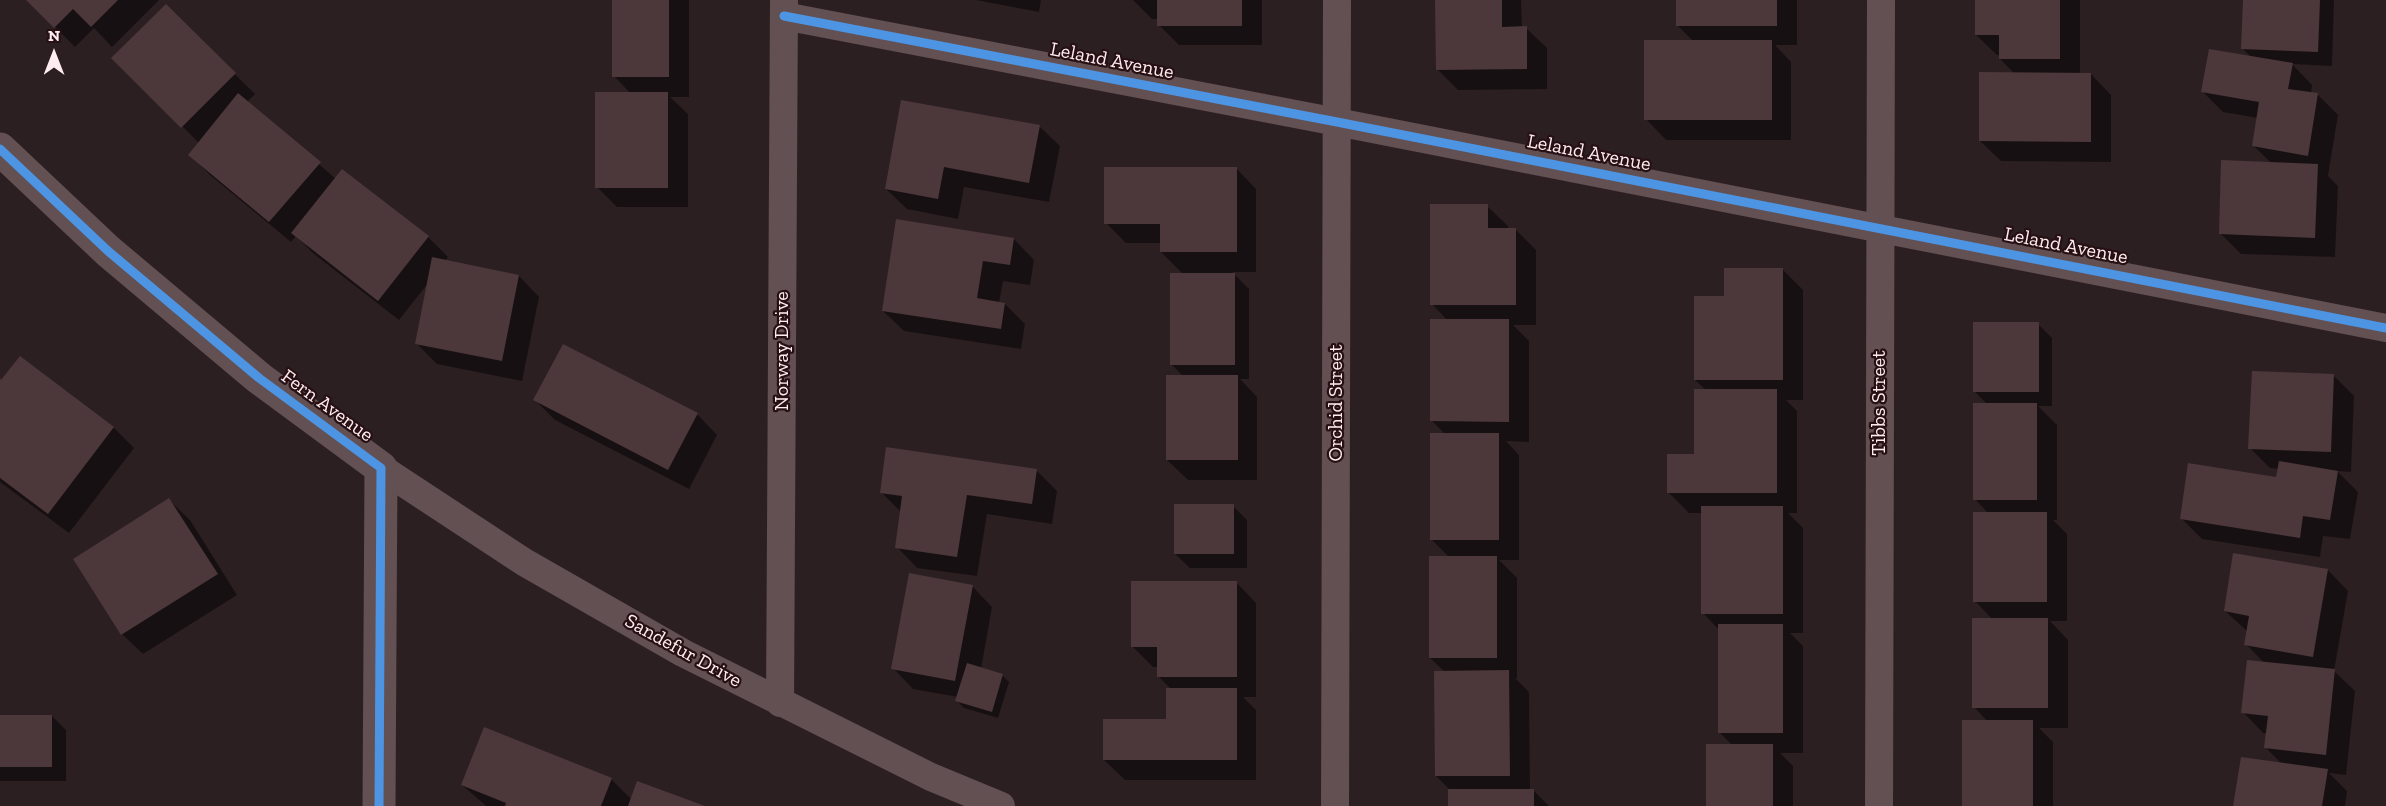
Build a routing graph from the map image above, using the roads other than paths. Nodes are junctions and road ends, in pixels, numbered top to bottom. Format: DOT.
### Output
graph roads {
  1 [pos="1337,0"];
  2 [pos="1881,0"];
  3 [pos="784,8"];
  4 [pos="1337,122"];
  5 [pos="0,149"];
  6 [pos="1879,228"];
  7 [pos="2386,328"];
  8 [pos="381,468"];
  9 [pos="780,703"];
  10 [pos="379,806"];
  11 [pos="1001,806"];
  12 [pos="1335,806"];
  13 [pos="1879,806"];
  1 -- 4 [label="street, Orchid Street"];
  2 -- 6 [label="street, Tibbs Street"];
  3 -- 4 [label="street, Leland Avenue"];
  3 -- 9 [label="street, Norway Drive"];
  4 -- 6 [label="street, Leland Avenue"];
  4 -- 12 [label="street, Orchid Street"];
  5 -- 8 [label="street, Fern Avenue"];
  6 -- 7 [label="street, Leland Avenue"];
  6 -- 13 [label="street, Tibbs Street"];
  8 -- 9 [label="street, Sandefur Drive"];
  8 -- 10 [label="street, Fern Avenue"];
  9 -- 11 [label="street, Sandefur Drive"];
}
